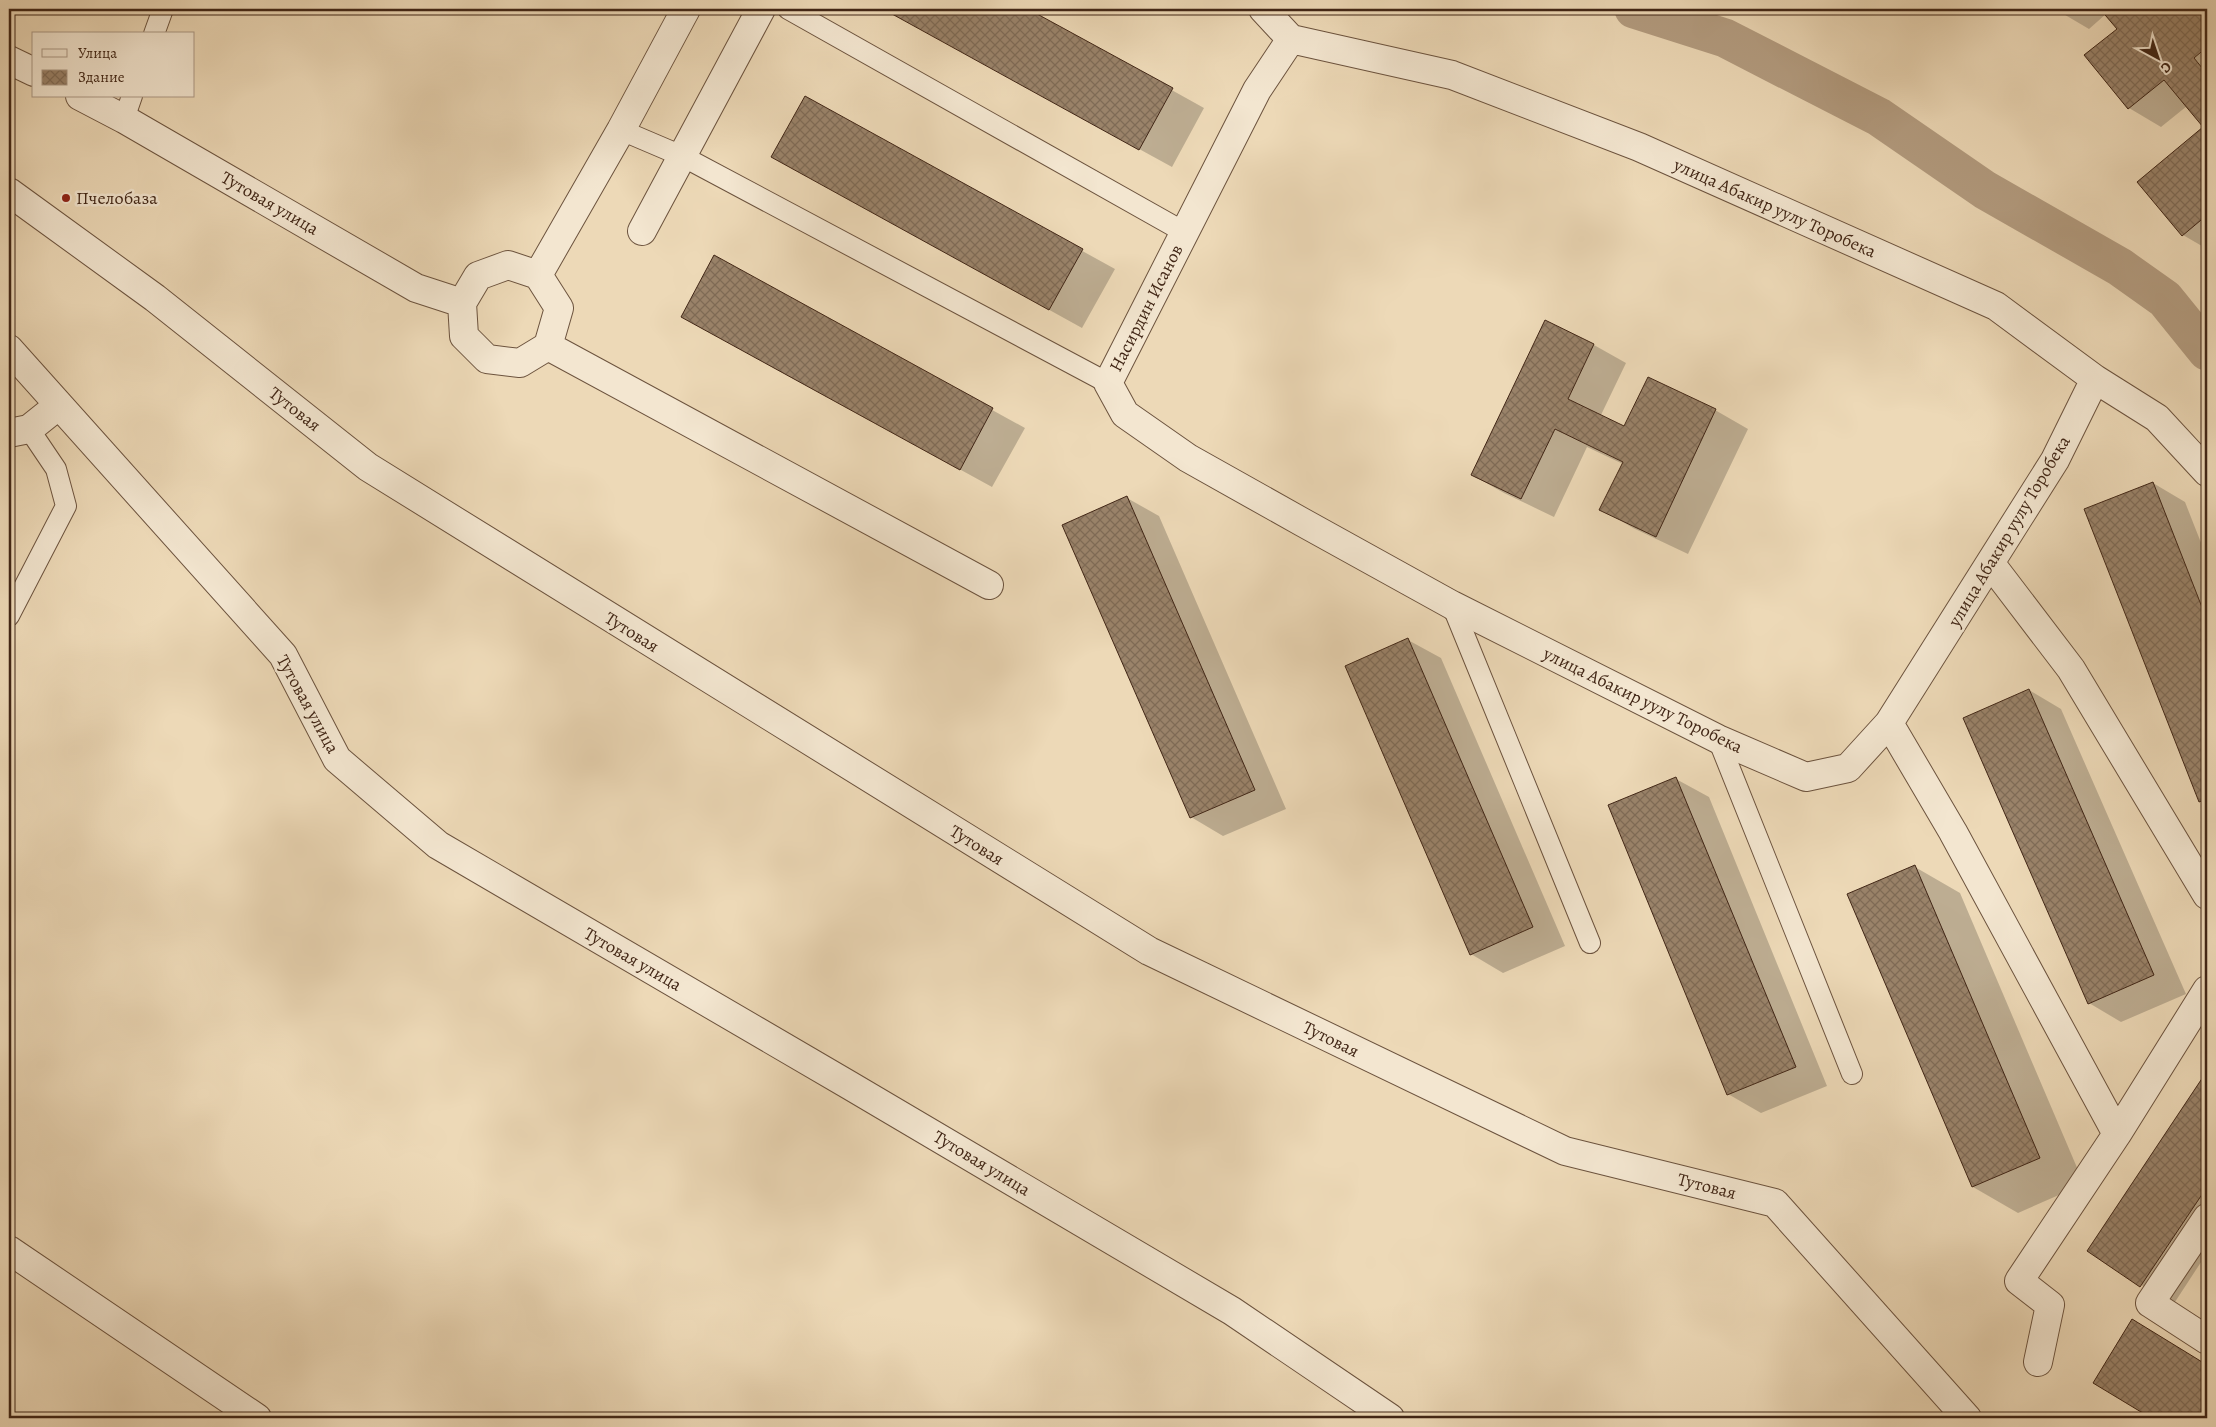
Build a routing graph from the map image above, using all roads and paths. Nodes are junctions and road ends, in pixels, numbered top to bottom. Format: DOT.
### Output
graph roads {
  1 [pos="163,9"];
  2 [pos="686,9"];
  3 [pos="761,9"];
  4 [pos="788,9"];
  5 [pos="1263,9"];
  6 [pos="155,32"];
  7 [pos="1291,39"];
  8 [pos="9,60"];
  9 [pos="32,71"];
  10 [pos="89,98"];
  11 [pos="128,107"];
  12 [pos="621,130"];
  13 [pos="682,156"];
  14 [pos="9,192"];
  15 [pos="642,231"];
  16 [pos="1184,232"];
  17 [pos="538,275"];
  18 [pos="462,303"];
  19 [pos="548,346"];
  20 [pos="9,349"];
  21 [pos="2095,379"];
  22 [pos="1108,383"];
  23 [pos="59,405"];
  24 [pos="19,431"];
  25 [pos="2207,472"];
  26 [pos="1991,564"];
  27 [pos="988,585"];
  28 [pos="1452,605"];
  29 [pos="9,616"];
  30 [pos="1889,722"];
  31 [pos="1718,739"];
  32 [pos="2207,895"];
  33 [pos="1590,943"];
  34 [pos="2207,990"];
  35 [pos="1852,1074"];
  36 [pos="2117,1134"];
  37 [pos="2207,1218"];
  38 [pos="9,1250"];
  39 [pos="2207,1340"];
  40 [pos="2038,1362"];
  41 [pos="257,1418"];
  42 [pos="1390,1418"];
  43 [pos="1966,1418"];
  1 -- 6 [label="lane"];
  2 -- 12 [label="street"];
  3 -- 13 [label="street"];
  4 -- 16 [label="lane"];
  5 -- 7 [label="street"];
  7 -- 16 [label="street, Насирдин Исанов"];
  7 -- 21 [label="street, улица Абакир уулу Торобека"];
  8 -- 9 [label="street"];
  10 -- 11 [label="street, Тутовая улица"];
  11 -- 18 [label="street, Тутовая улица"];
  12 -- 13 [label="lane"];
  12 -- 17 [label="street"];
  13 -- 15 [label="street"];
  13 -- 22 [label="lane"];
  14 -- 43 [label="street, Тутовая"];
  16 -- 22 [label="street, Насирдин Исанов"];
  17 -- 18 [label="street"];
  17 -- 19 [label="street"];
  18 -- 19 [label="street"];
  19 -- 27 [label="street"];
  20 -- 23 [label="street, Тутовая улица"];
  21 -- 25 [label="street"];
  21 -- 26 [label="street, улица Абакир уулу Торобека"];
  22 -- 28 [label="street, Насирдин Исанов"];
  23 -- 24 [label="street"];
  23 -- 42 [label="street, Тутовая улица"];
  24 -- 29 [label="lane"];
  26 -- 30 [label="street, улица Абакир уулу Торобека"];
  26 -- 32 [label="street"];
  28 -- 31 [label="street, улица Абакир уулу Торобека"];
  28 -- 33 [label="lane"];
  30 -- 31 [label="street, улица Абакир уулу Торобека"];
  30 -- 36 [label="street"];
  31 -- 35 [label="lane"];
  34 -- 36 [label="street"];
  36 -- 40 [label="street"];
  37 -- 39 [label="street"];
  38 -- 41 [label="street"];
}
